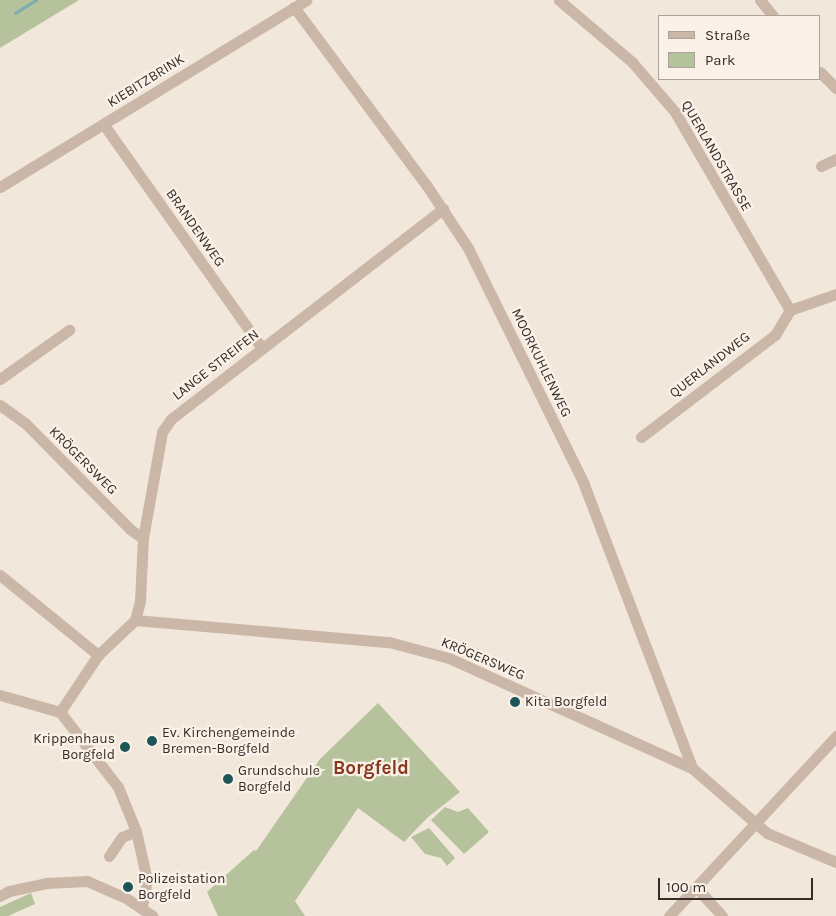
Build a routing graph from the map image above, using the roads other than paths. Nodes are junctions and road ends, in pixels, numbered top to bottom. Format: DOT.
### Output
graph roads {
  1 [pos="306,0"];
  2 [pos="559,0"];
  3 [pos="760,0"];
  4 [pos="294,7"];
  5 [pos="772,15"];
  6 [pos="821,73"];
  7 [pos="836,88"];
  8 [pos="104,125"];
  9 [pos="836,159"];
  10 [pos="821,166"];
  11 [pos="0,187"];
  12 [pos="443,209"];
  13 [pos="836,294"];
  14 [pos="790,310"];
  15 [pos="69,330"];
  16 [pos="262,348"];
  17 [pos="0,379"];
  18 [pos="0,405"];
  19 [pos="641,437"];
  20 [pos="143,538"];
  21 [pos="0,575"];
  22 [pos="135,620"];
  23 [pos="98,655"];
  24 [pos="0,695"];
  25 [pos="60,712"];
  26 [pos="836,736"];
  27 [pos="692,768"];
  28 [pos="754,824"];
  29 [pos="136,830"];
  30 [pos="109,856"];
  31 [pos="836,862"];
  32 [pos="696,887"];
  33 [pos="0,896"];
  34 [pos="142,906"];
  35 [pos="153,916"];
  36 [pos="669,916"];
  37 [pos="722,916"];
  1 -- 4 [label="street, KIEBITZBRINK"];
  2 -- 14 [label="street, QUERLANDSTRASSE"];
  3 -- 5 [label="street"];
  4 -- 8 [label="street, KIEBITZBRINK"];
  4 -- 12 [label="street, MOORKUHLENWEG"];
  6 -- 7 [label="street"];
  8 -- 11 [label="street, KIEBITZBRINK"];
  8 -- 16 [label="street, BRANDENWEG"];
  9 -- 10 [label="street"];
  12 -- 16 [label="street, LANGE STREIFEN"];
  12 -- 27 [label="street, MOORKUHLENWEG"];
  13 -- 14 [label="street"];
  14 -- 19 [label="street, QUERLANDWEG"];
  15 -- 17 [label="street"];
  16 -- 20 [label="street, LANGE STREIFEN"];
  18 -- 20 [label="street, KRÖGERSWEG"];
  20 -- 22 [label="street, LANGE STREIFEN"];
  21 -- 23 [label="street"];
  22 -- 23 [label="street"];
  22 -- 27 [label="street, KRÖGERSWEG"];
  23 -- 25 [label="street"];
  24 -- 25 [label="street"];
  25 -- 29 [label="street"];
  26 -- 28 [label="street"];
  27 -- 28 [label="street, KRÖGERSWEG"];
  28 -- 31 [label="street, KRÖGERSWEG"];
  28 -- 32 [label="street"];
  29 -- 30 [label="street"];
  29 -- 34 [label="street"];
  32 -- 36 [label="street"];
  32 -- 37 [label="street"];
  33 -- 34 [label="street"];
  34 -- 35 [label="street"];
}
